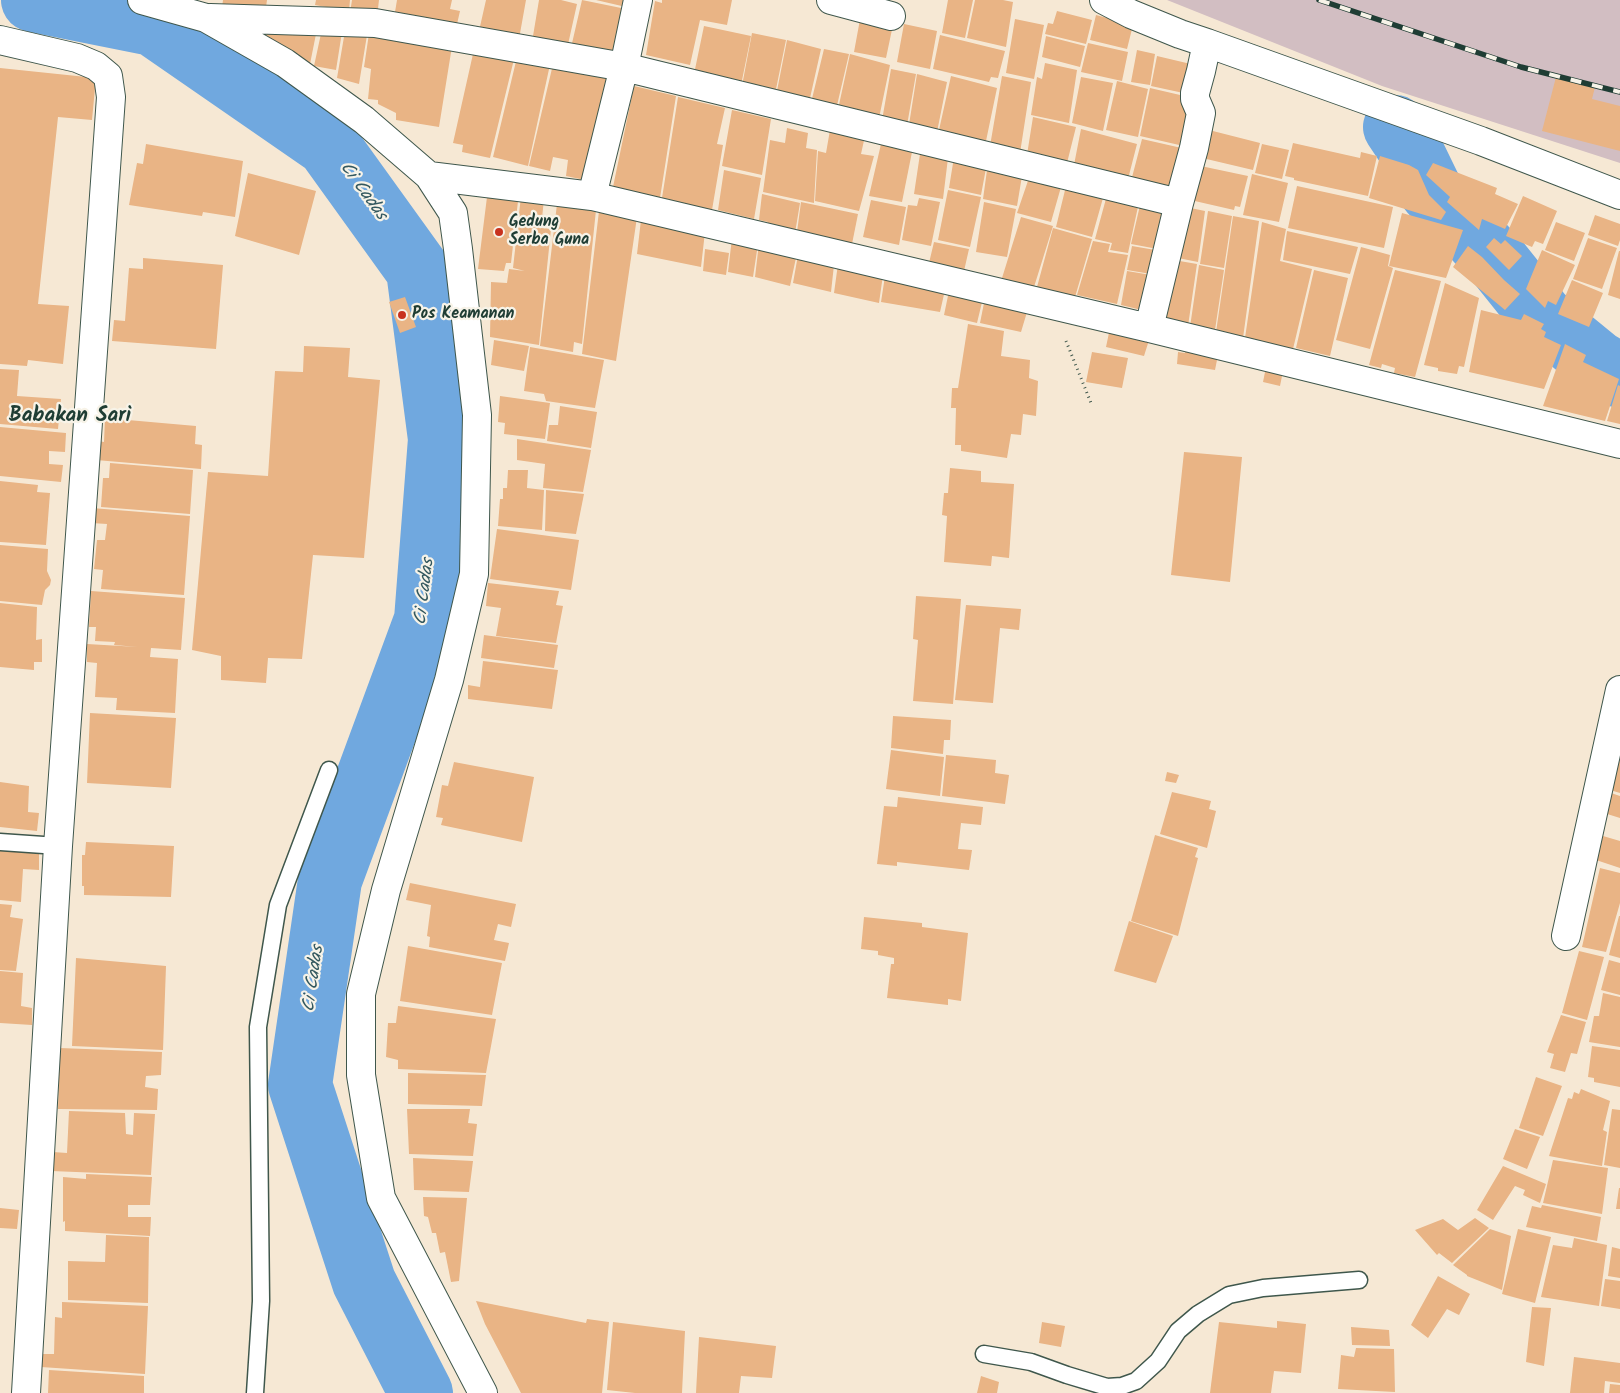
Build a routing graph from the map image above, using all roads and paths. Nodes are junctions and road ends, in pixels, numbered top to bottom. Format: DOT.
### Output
graph roads {
  1 [pos="142,0"];
  2 [pos="638,0"];
  3 [pos="832,0"];
  4 [pos="1104,0"];
  5 [pos="891,16"];
  6 [pos="206,18"];
  7 [pos="0,40"];
  8 [pos="1207,43"];
  9 [pos="624,67"];
  10 [pos="429,176"];
  11 [pos="1620,195"];
  12 [pos="592,196"];
  13 [pos="1178,202"];
  14 [pos="1052,305"];
  15 [pos="1149,328"];
  16 [pos="1091,403"];
  17 [pos="1620,444"];
  18 [pos="1620,690"];
  19 [pos="329,770"];
  20 [pos="0,842"];
  21 [pos="58,846"];
  22 [pos="1566,936"];
  23 [pos="1359,1280"];
  24 [pos="984,1354"];
  25 [pos="26,1393"];
  26 [pos="255,1393"];
  27 [pos="483,1393"];
  1 -- 6 [label="street"];
  2 -- 9 [label="street"];
  3 -- 5 [label="street"];
  4 -- 8 [label="street"];
  6 -- 9 [label="street"];
  6 -- 10 [label="street"];
  7 -- 21 [label="street"];
  8 -- 11 [label="street"];
  8 -- 13 [label="street"];
  9 -- 12 [label="street"];
  9 -- 13 [label="street"];
  10 -- 12 [label="street"];
  10 -- 27 [label="street"];
  12 -- 14 [label="street"];
  13 -- 15 [label="street"];
  14 -- 15 [label="street"];
  14 -- 16 [label="path"];
  15 -- 17 [label="street"];
  18 -- 22 [label="street"];
  19 -- 26 [label="lane"];
  20 -- 21 [label="lane"];
  21 -- 25 [label="street"];
  23 -- 24 [label="lane"];
}
